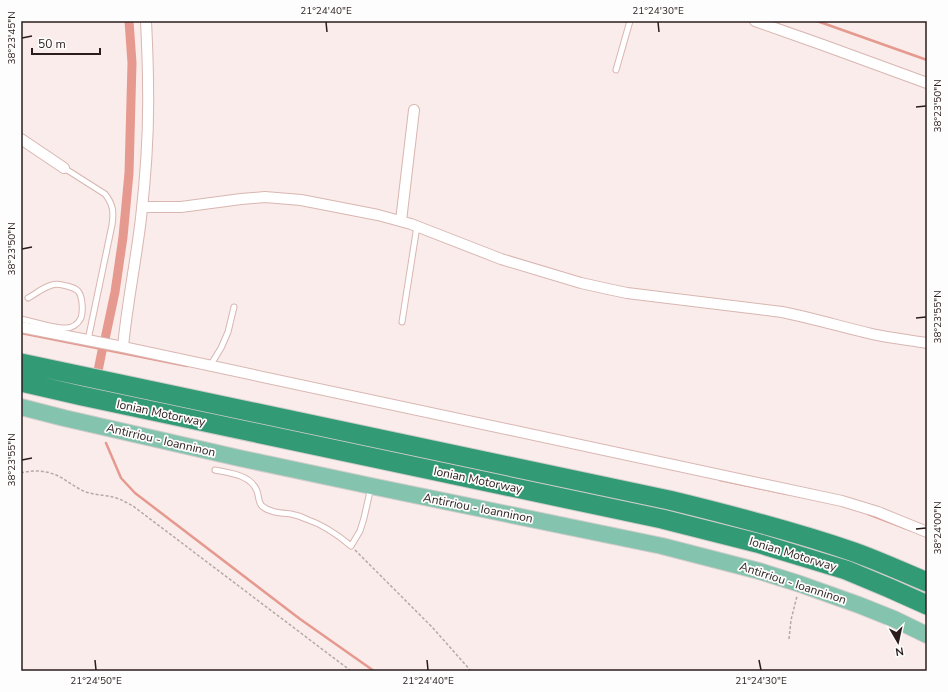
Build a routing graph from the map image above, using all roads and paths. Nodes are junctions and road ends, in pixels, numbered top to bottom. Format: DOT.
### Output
graph roads {
  1 [pos="146,21"];
  2 [pos="630,21"];
  3 [pos="754,21"];
  4 [pos="616,70"];
  5 [pos="927,83"];
  6 [pos="414,110"];
  7 [pos="21,139"];
  8 [pos="64,168"];
  9 [pos="142,206"];
  10 [pos="401,221"];
  11 [pos="417,226"];
  12 [pos="28,298"];
  13 [pos="234,307"];
  14 [pos="21,319"];
  15 [pos="402,322"];
  16 [pos="21,327"];
  17 [pos="88,340"];
  18 [pos="927,343"];
  19 [pos="123,347"];
  20 [pos="21,363"];
  21 [pos="210,366"];
  22 [pos="21,382"];
  23 [pos="21,407"];
  24 [pos="215,470"];
  25 [pos="21,473"];
  26 [pos="371,486"];
  27 [pos="927,532"];
  28 [pos="351,546"];
  29 [pos="927,582"];
  30 [pos="800,584"];
  31 [pos="927,605"];
  32 [pos="927,635"];
  33 [pos="789,639"];
  34 [pos="351,671"];
  35 [pos="470,671"];
  1 -- 9 [label="street"];
  2 -- 4 [label="lane"];
  3 -- 5 [label="street"];
  6 -- 10 [label="street"];
  7 -- 8 [label="street"];
  8 -- 17 [label="lane"];
  9 -- 10 [label="street"];
  9 -- 19 [label="street"];
  10 -- 11 [label="street"];
  11 -- 15 [label="lane"];
  11 -- 18 [label="street"];
  12 -- 14 [label="lane"];
  13 -- 21 [label="lane"];
  16 -- 17 [label="street"];
  17 -- 19 [label="street"];
  19 -- 21 [label="street"];
  20 -- 29 [label="highway, Ionian Motorway"];
  21 -- 27 [label="street"];
  22 -- 31 [label="highway, Ionian Motorway"];
  23 -- 26 [label="main road, Antirriou - Ioanninon"];
  24 -- 28 [label="lane"];
  25 -- 34 [label="path"];
  26 -- 28 [label="lane"];
  26 -- 30 [label="main road, Antirriou - Ioanninon"];
  28 -- 35 [label="path"];
  30 -- 32 [label="main road, Antirriou - Ioanninon"];
  30 -- 33 [label="path"];
}
